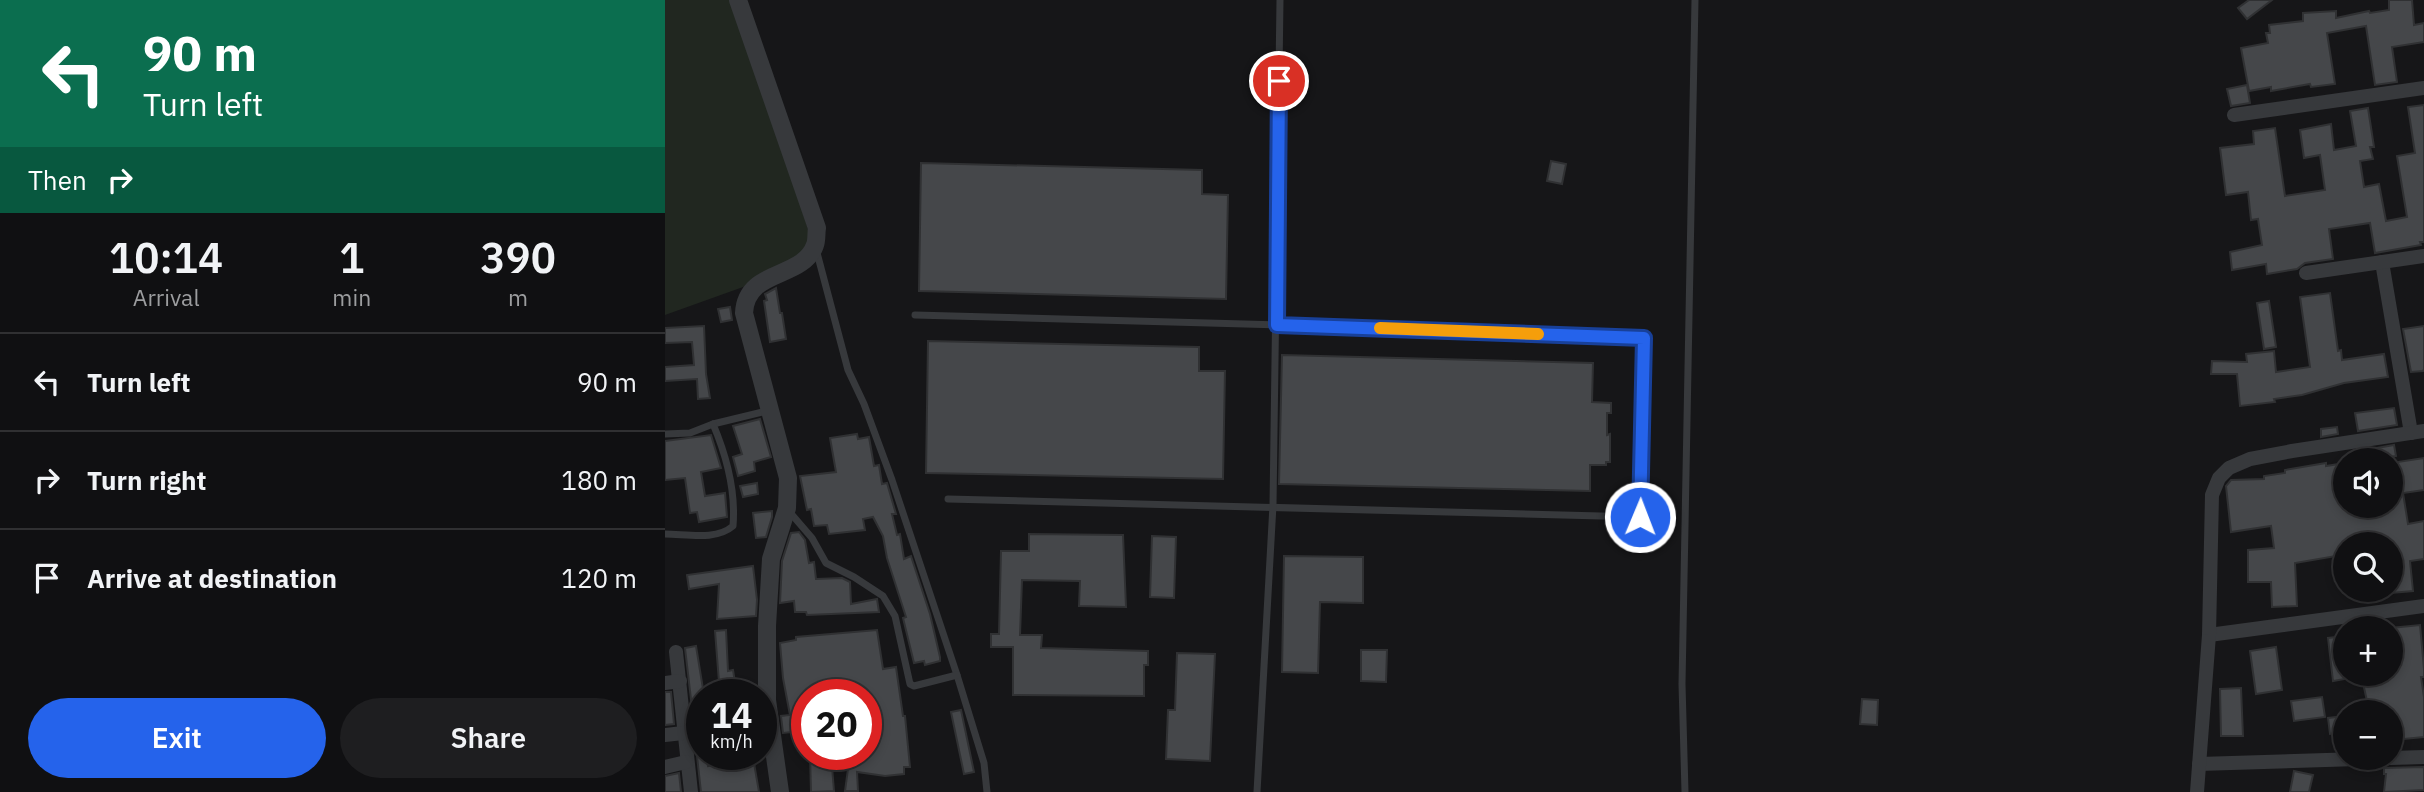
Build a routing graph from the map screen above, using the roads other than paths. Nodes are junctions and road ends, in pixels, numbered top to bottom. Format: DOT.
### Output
graph roads {
  1 [pos="737,0"];
  2 [pos="1280,0"];
  3 [pos="1695,0"];
  4 [pos="2424,88"];
  5 [pos="2234,115"];
  6 [pos="815,245"];
  7 [pos="2424,256"];
  8 [pos="2382,262"];
  9 [pos="2306,274"];
  10 [pos="915,316"];
  11 [pos="1277,325"];
  12 [pos="772,410"];
  13 [pos="713,424"];
  14 [pos="2417,432"];
  15 [pos="665,434"];
  16 [pos="948,499"];
  17 [pos="1273,506"];
  18 [pos="787,509"];
  19 [pos="665,534"];
  20 [pos="2424,606"];
  21 [pos="2209,635"];
  22 [pos="676,652"];
  23 [pos="957,675"];
  24 [pos="681,681"];
  25 [pos="665,683"];
  26 [pos="683,733"];
  27 [pos="665,735"];
  28 [pos="2424,757"];
  29 [pos="2403,758"];
  30 [pos="2333,760"];
  31 [pos="686,762"];
  32 [pos="2199,764"];
  33 [pos="665,767"];
  34 [pos="687,770"];
  35 [pos="691,792"];
  36 [pos="780,792"];
  37 [pos="988,792"];
  38 [pos="1257,792"];
  39 [pos="1685,792"];
  40 [pos="2197,792"];
  1 -- 6 [label="street"];
  2 -- 11 [label="lane"];
  3 -- 39 [label="lane"];
  4 -- 5 [label="street"];
  6 -- 12 [label="street"];
  6 -- 23 [label="lane"];
  7 -- 8 [label="street"];
  8 -- 9 [label="street"];
  8 -- 14 [label="street"];
  10 -- 11 [label="lane"];
  11 -- 17 [label="lane"];
  11 -- 17 [label="lane"];
  12 -- 13 [label="lane"];
  12 -- 18 [label="street"];
  13 -- 15 [label="lane"];
  13 -- 19 [label="lane"];
  14 -- 21 [label="street"];
  16 -- 17 [label="lane"];
  17 -- 38 [label="lane"];
  18 -- 23 [label="lane"];
  18 -- 36 [label="street"];
  20 -- 21 [label="street"];
  21 -- 32 [label="street"];
  22 -- 24 [label="street"];
  23 -- 37 [label="lane"];
  24 -- 25 [label="street"];
  24 -- 26 [label="street"];
  26 -- 27 [label="street"];
  26 -- 31 [label="street"];
  28 -- 29 [label="street"];
  30 -- 32 [label="street"];
  31 -- 33 [label="street"];
  32 -- 40 [label="street"];
  34 -- 35 [label="street"];
}
